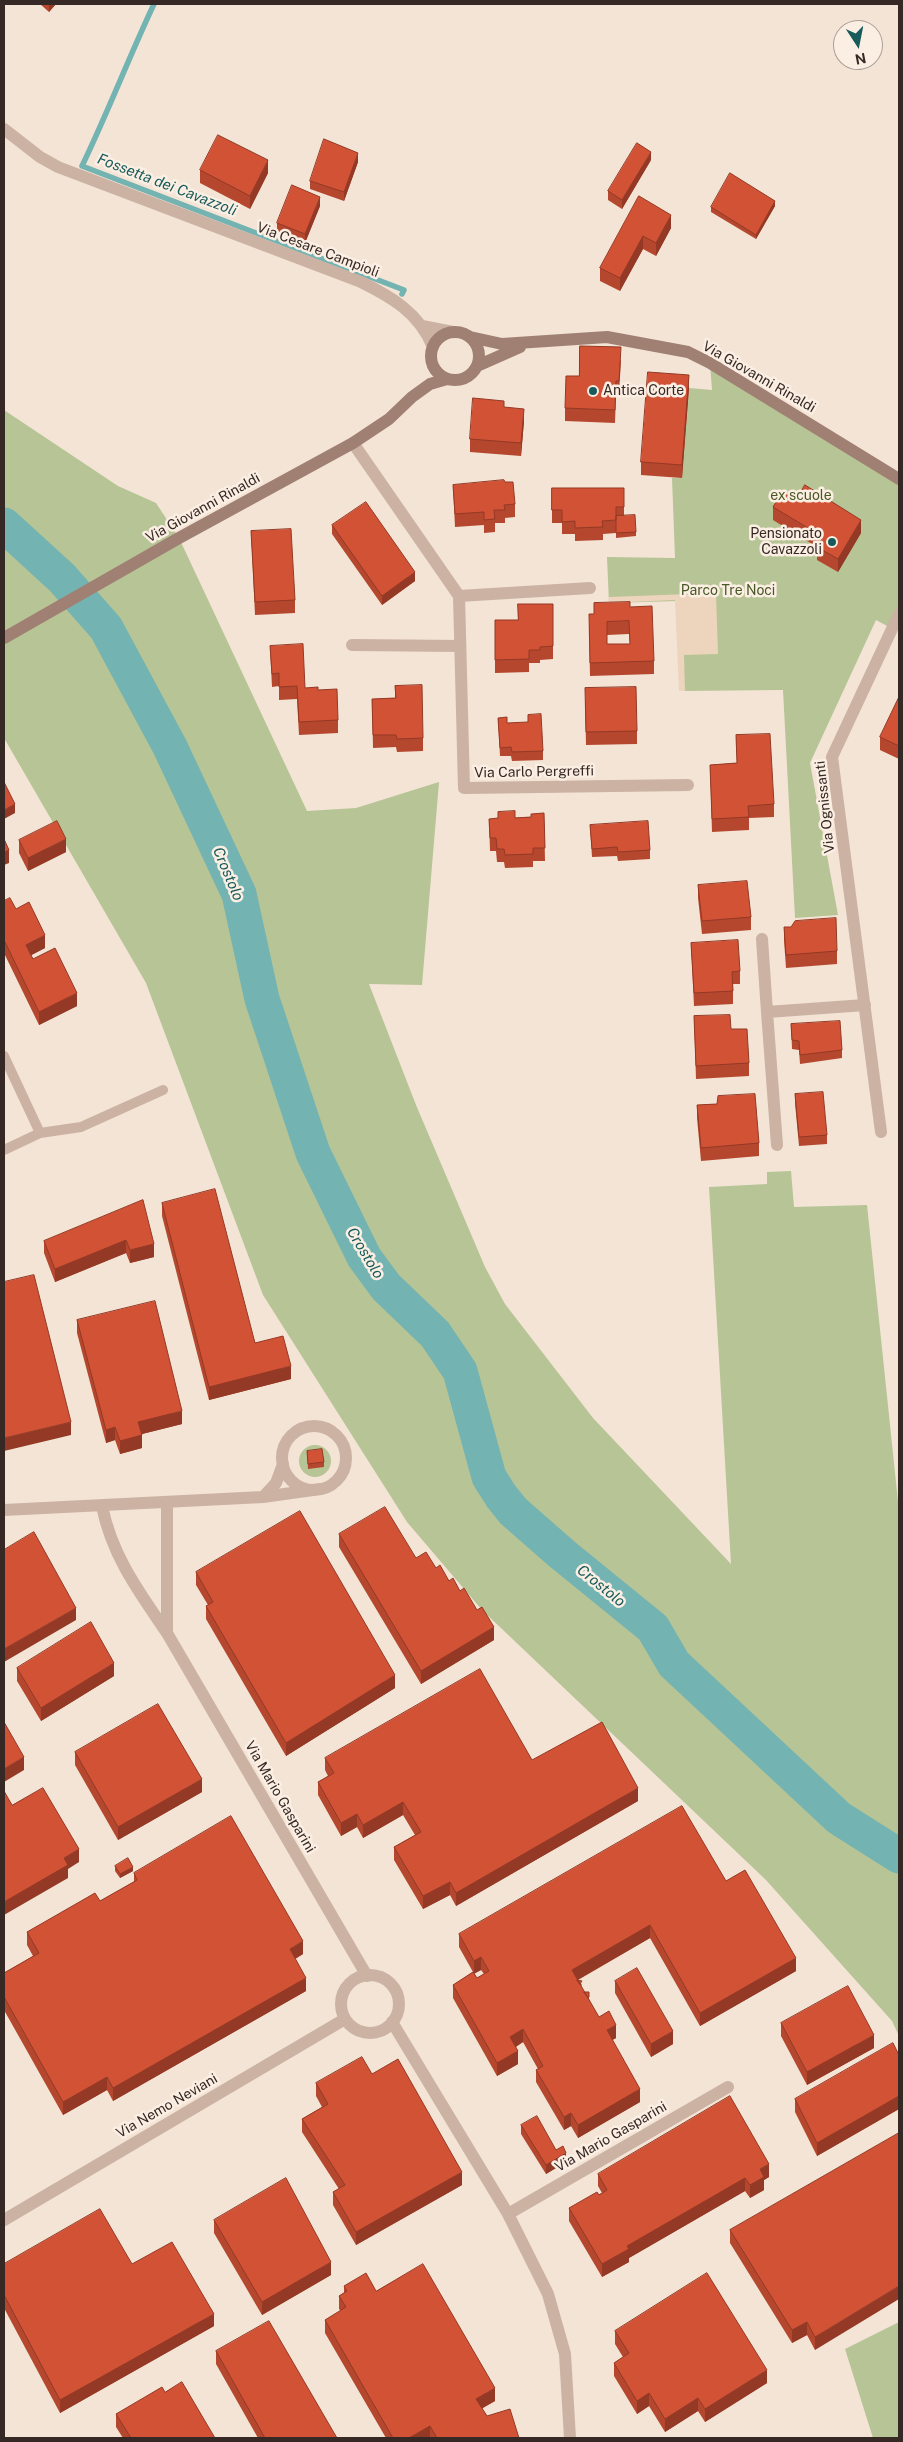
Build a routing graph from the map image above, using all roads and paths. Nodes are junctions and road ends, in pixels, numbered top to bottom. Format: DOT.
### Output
graph roads {
  1 [pos="4,129"];
  2 [pos="422,326"];
  3 [pos="453,332"];
  4 [pos="470,337"];
  5 [pos="531,343"];
  6 [pos="432,350"];
  7 [pos="477,366"];
  8 [pos="447,379"];
  9 [pos="412,397"];
  10 [pos="354,443"];
  11 [pos="899,478"];
  12 [pos="590,588"];
  13 [pos="459,596"];
  14 [pos="898,618"];
  15 [pos="4,638"];
  16 [pos="352,645"];
  17 [pos="460,646"];
  18 [pos="688,785"];
  19 [pos="762,939"];
  20 [pos="865,1004"];
  21 [pos="767,1012"];
  22 [pos="4,1056"];
  23 [pos="163,1090"];
  24 [pos="882,1132"];
  25 [pos="40,1133"];
  26 [pos="777,1144"];
  27 [pos="4,1150"];
  28 [pos="283,1464"];
  29 [pos="320,1489"];
  30 [pos="263,1497"];
  31 [pos="167,1503"];
  32 [pos="102,1506"];
  33 [pos="4,1510"];
  34 [pos="168,1633"];
  35 [pos="367,1976"];
  36 [pos="346,2019"];
  37 [pos="392,2022"];
  38 [pos="728,2087"];
  39 [pos="508,2214"];
  40 [pos="4,2220"];
  41 [pos="570,2438"];
  1 -- 2 [label="street, Via Cesare Campioli"];
  2 -- 3 [label="street"];
  2 -- 6 [label="street, Via Cesare Campioli"];
  3 -- 4 [label="street"];
  3 -- 6 [label="street"];
  4 -- 5 [label="street"];
  4 -- 7 [label="street"];
  5 -- 7 [label="street"];
  5 -- 11 [label="street, Via Giovanni Rinaldi"];
  6 -- 8 [label="street"];
  6 -- 9 [label="street"];
  7 -- 8 [label="street"];
  8 -- 9 [label="street"];
  9 -- 10 [label="street, Via Giovanni Rinaldi"];
  10 -- 13 [label="street"];
  10 -- 15 [label="street, Via Giovanni Rinaldi"];
  12 -- 13 [label="street"];
  13 -- 17 [label="street, Via Carlo Pergreffi"];
  14 -- 20 [label="street, Via Ognissanti"];
  16 -- 17 [label="street"];
  17 -- 18 [label="street, Via Carlo Pergreffi"];
  19 -- 21 [label="street"];
  20 -- 21 [label="street"];
  20 -- 24 [label="street, Via Ognissanti"];
  21 -- 26 [label="street"];
  22 -- 25 [label="lane"];
  23 -- 25 [label="lane"];
  25 -- 27 [label="lane"];
  28 -- 29 [label="street"];
  28 -- 29 [label="street"];
  28 -- 30 [label="street"];
  29 -- 30 [label="street"];
  30 -- 31 [label="street"];
  31 -- 32 [label="street"];
  31 -- 34 [label="street, Via Mario Gasparini"];
  32 -- 33 [label="street"];
  32 -- 34 [label="street, Via Mario Gasparini"];
  34 -- 35 [label="street, Via Mario Gasparini"];
  35 -- 36 [label="street"];
  35 -- 37 [label="street"];
  36 -- 37 [label="street"];
  36 -- 40 [label="street, Via Nemo Neviani"];
  37 -- 39 [label="street"];
  38 -- 39 [label="street, Via Mario Gasparini"];
  39 -- 41 [label="street"];
}
